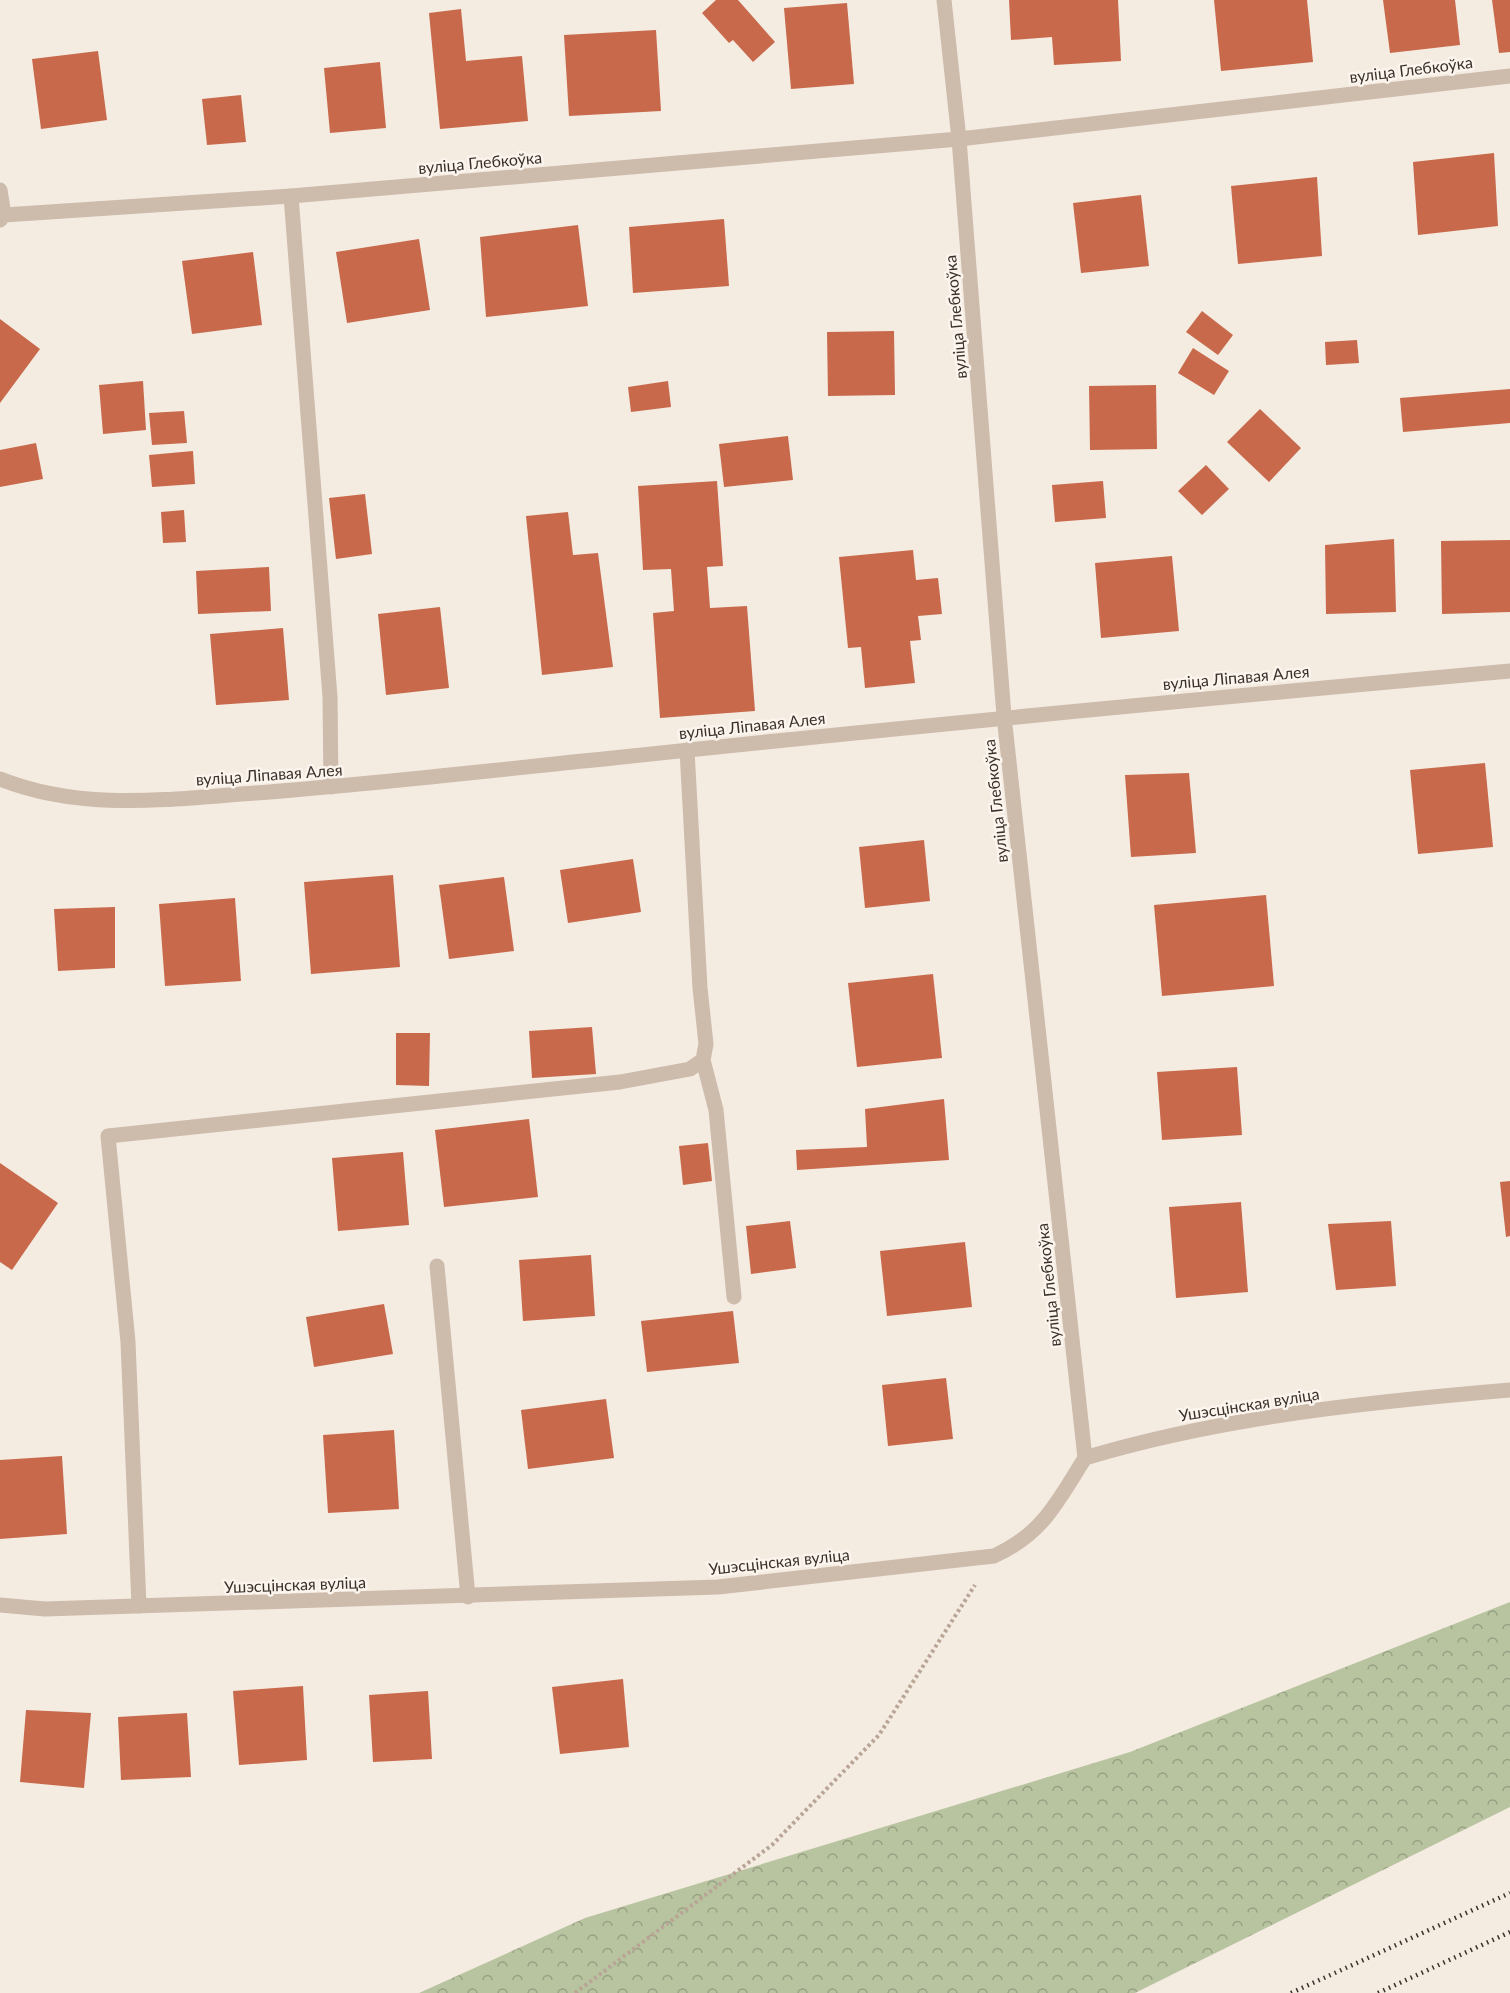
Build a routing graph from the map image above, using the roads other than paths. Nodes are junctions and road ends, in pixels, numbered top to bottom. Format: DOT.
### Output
graph roads {
  1 [pos="944,0"];
  2 [pos="1510,76"];
  3 [pos="959,139"];
  4 [pos="0,190"];
  5 [pos="291,196"];
  6 [pos="2,218"];
  7 [pos="1510,671"];
  8 [pos="1004,716"];
  9 [pos="687,750"];
  10 [pos="0,779"];
  11 [pos="331,788"];
  12 [pos="703,1060"];
  13 [pos="437,1266"];
  14 [pos="734,1297"];
  15 [pos="1510,1390"];
  16 [pos="1085,1458"];
  17 [pos="468,1597"];
  18 [pos="0,1605"];
  19 [pos="140,1606"];
  1 -- 3 [label="street, вуліца Глебкоўка"];
  2 -- 3 [label="street, вуліца Глебкоўка"];
  3 -- 5 [label="street, вуліца Глебкоўка"];
  3 -- 8 [label="street, вуліца Глебкоўка"];
  4 -- 6 [label="street"];
  5 -- 6 [label="street, вуліца Глебкоўка"];
  5 -- 11 [label="street"];
  7 -- 8 [label="street, вуліца Ліпавая Алея"];
  8 -- 9 [label="street, вуліца Ліпавая Алея"];
  8 -- 16 [label="street, вуліца Глебкоўка"];
  9 -- 11 [label="street, вуліца Ліпавая Алея"];
  9 -- 12 [label="street"];
  10 -- 11 [label="street, вуліца Ліпавая Алея"];
  12 -- 14 [label="street"];
  12 -- 19 [label="street"];
  13 -- 17 [label="street"];
  15 -- 16 [label="street, Ушэсцінская вуліца"];
  16 -- 17 [label="street, Ушэсцінская вуліца"];
  17 -- 19 [label="street, Ушэсцінская вуліца"];
  18 -- 19 [label="street, Ушэсцінская вуліца"];
}
